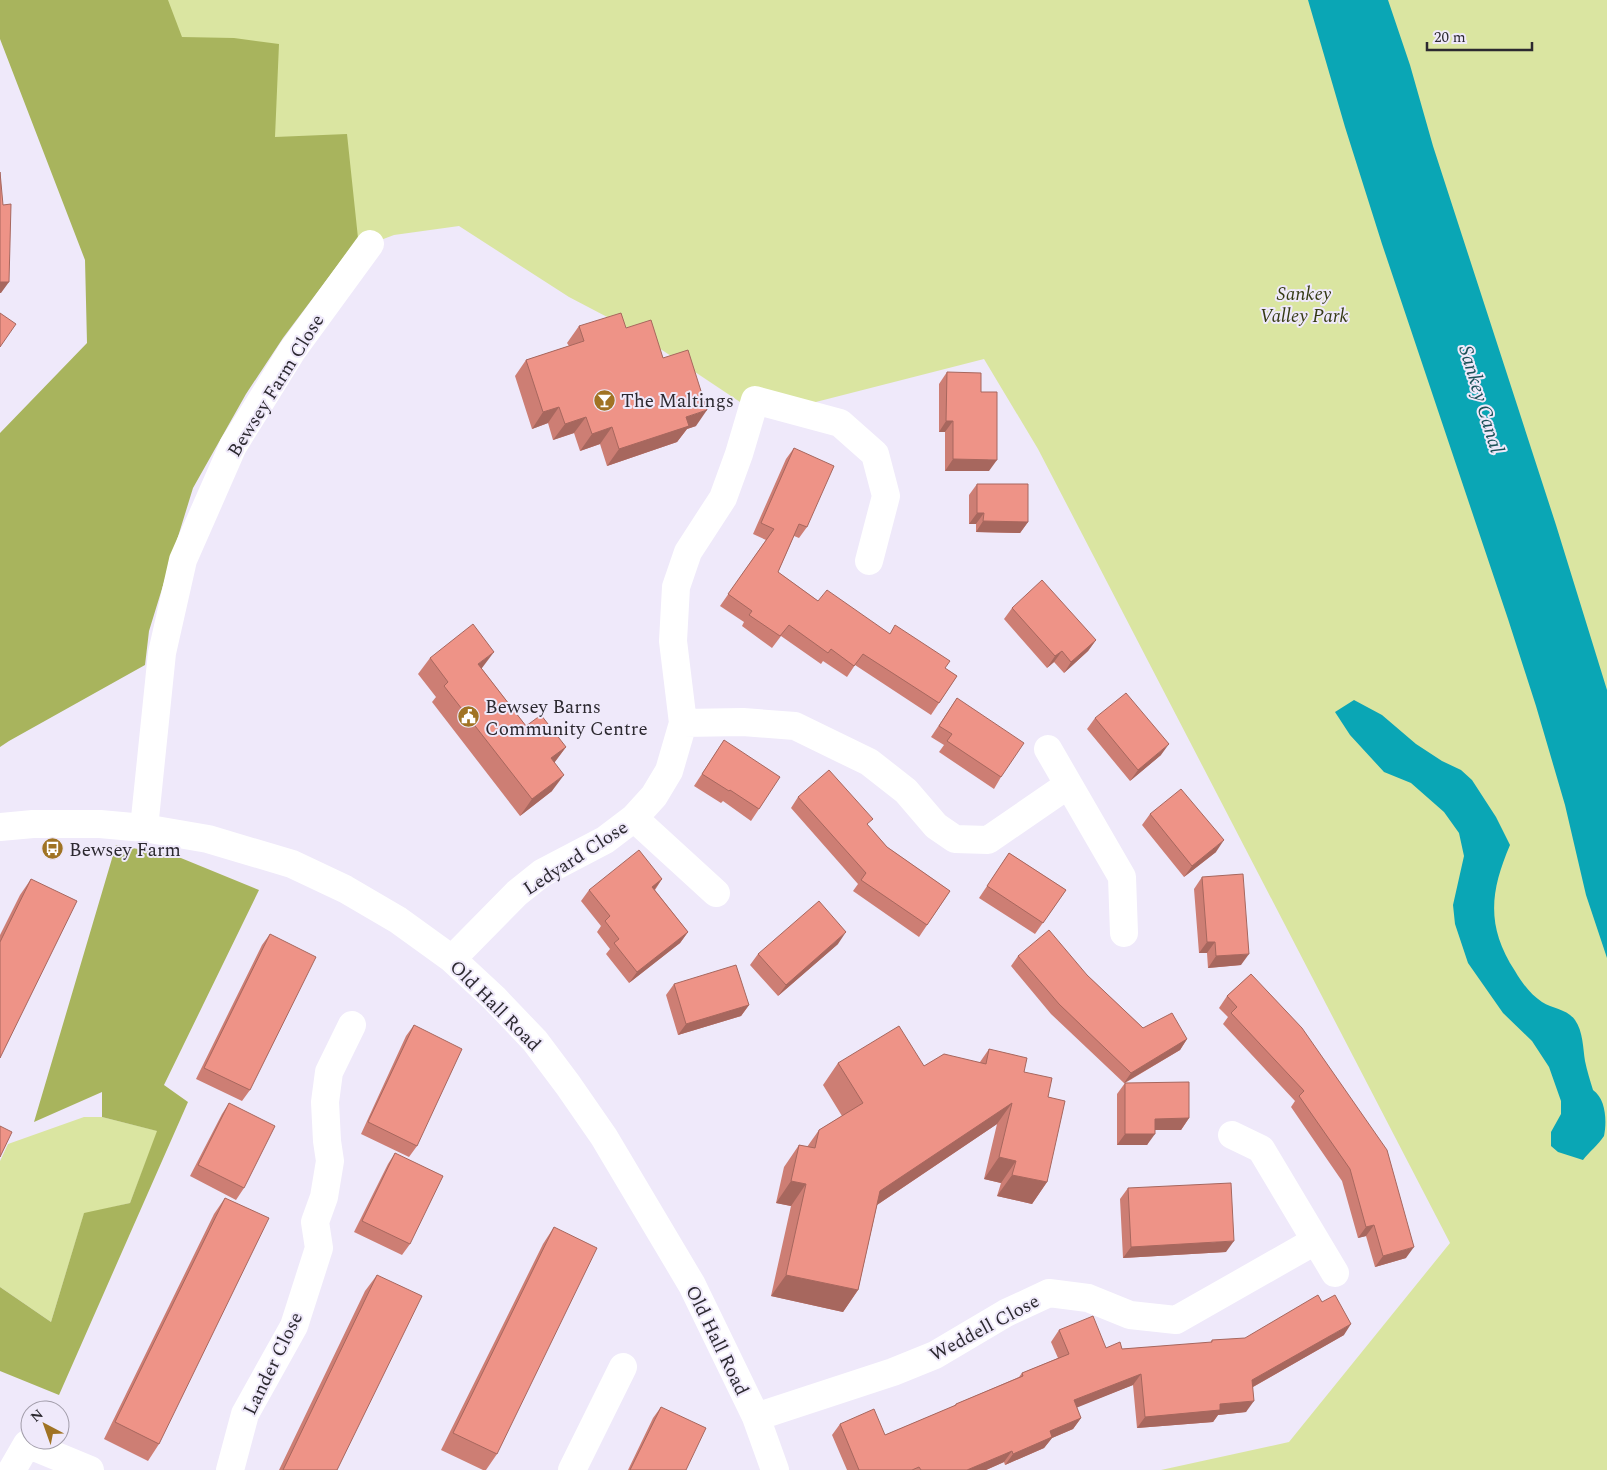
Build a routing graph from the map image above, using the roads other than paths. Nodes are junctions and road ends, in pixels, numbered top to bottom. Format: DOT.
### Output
graph roads {
  1 [pos="370,244"];
  2 [pos="868,561"];
  3 [pos="683,723"];
  4 [pos="1048,749"];
  5 [pos="1068,785"];
  6 [pos="634,818"];
  7 [pos="0,827"];
  8 [pos="144,828"];
  9 [pos="716,893"];
  10 [pos="1124,933"];
  11 [pos="452,959"];
  12 [pos="352,1026"];
  13 [pos="1232,1135"];
  14 [pos="1316,1240"];
  15 [pos="1335,1273"];
  16 [pos="624,1367"];
  17 [pos="756,1417"];
  18 [pos="12,1470"];
  19 [pos="90,1470"];
  20 [pos="230,1470"];
  21 [pos="572,1470"];
  22 [pos="775,1470"];
  1 -- 8 [label="street, Bewsey Farm Close"];
  2 -- 3 [label="street, Ledyard Close"];
  3 -- 5 [label="street"];
  3 -- 6 [label="street, Ledyard Close"];
  4 -- 5 [label="street"];
  5 -- 10 [label="street"];
  6 -- 9 [label="street, Ledyard Close"];
  6 -- 11 [label="street, Ledyard Close"];
  7 -- 8 [label="street, Old Hall Road"];
  8 -- 11 [label="street, Old Hall Road"];
  11 -- 17 [label="street, Old Hall Road"];
  12 -- 20 [label="street, Lander Close"];
  13 -- 14 [label="street"];
  14 -- 15 [label="street"];
  14 -- 17 [label="street, Weddell Close"];
  16 -- 21 [label="street"];
  17 -- 22 [label="street, Old Hall Road"];
  18 -- 19 [label="street"];
}
